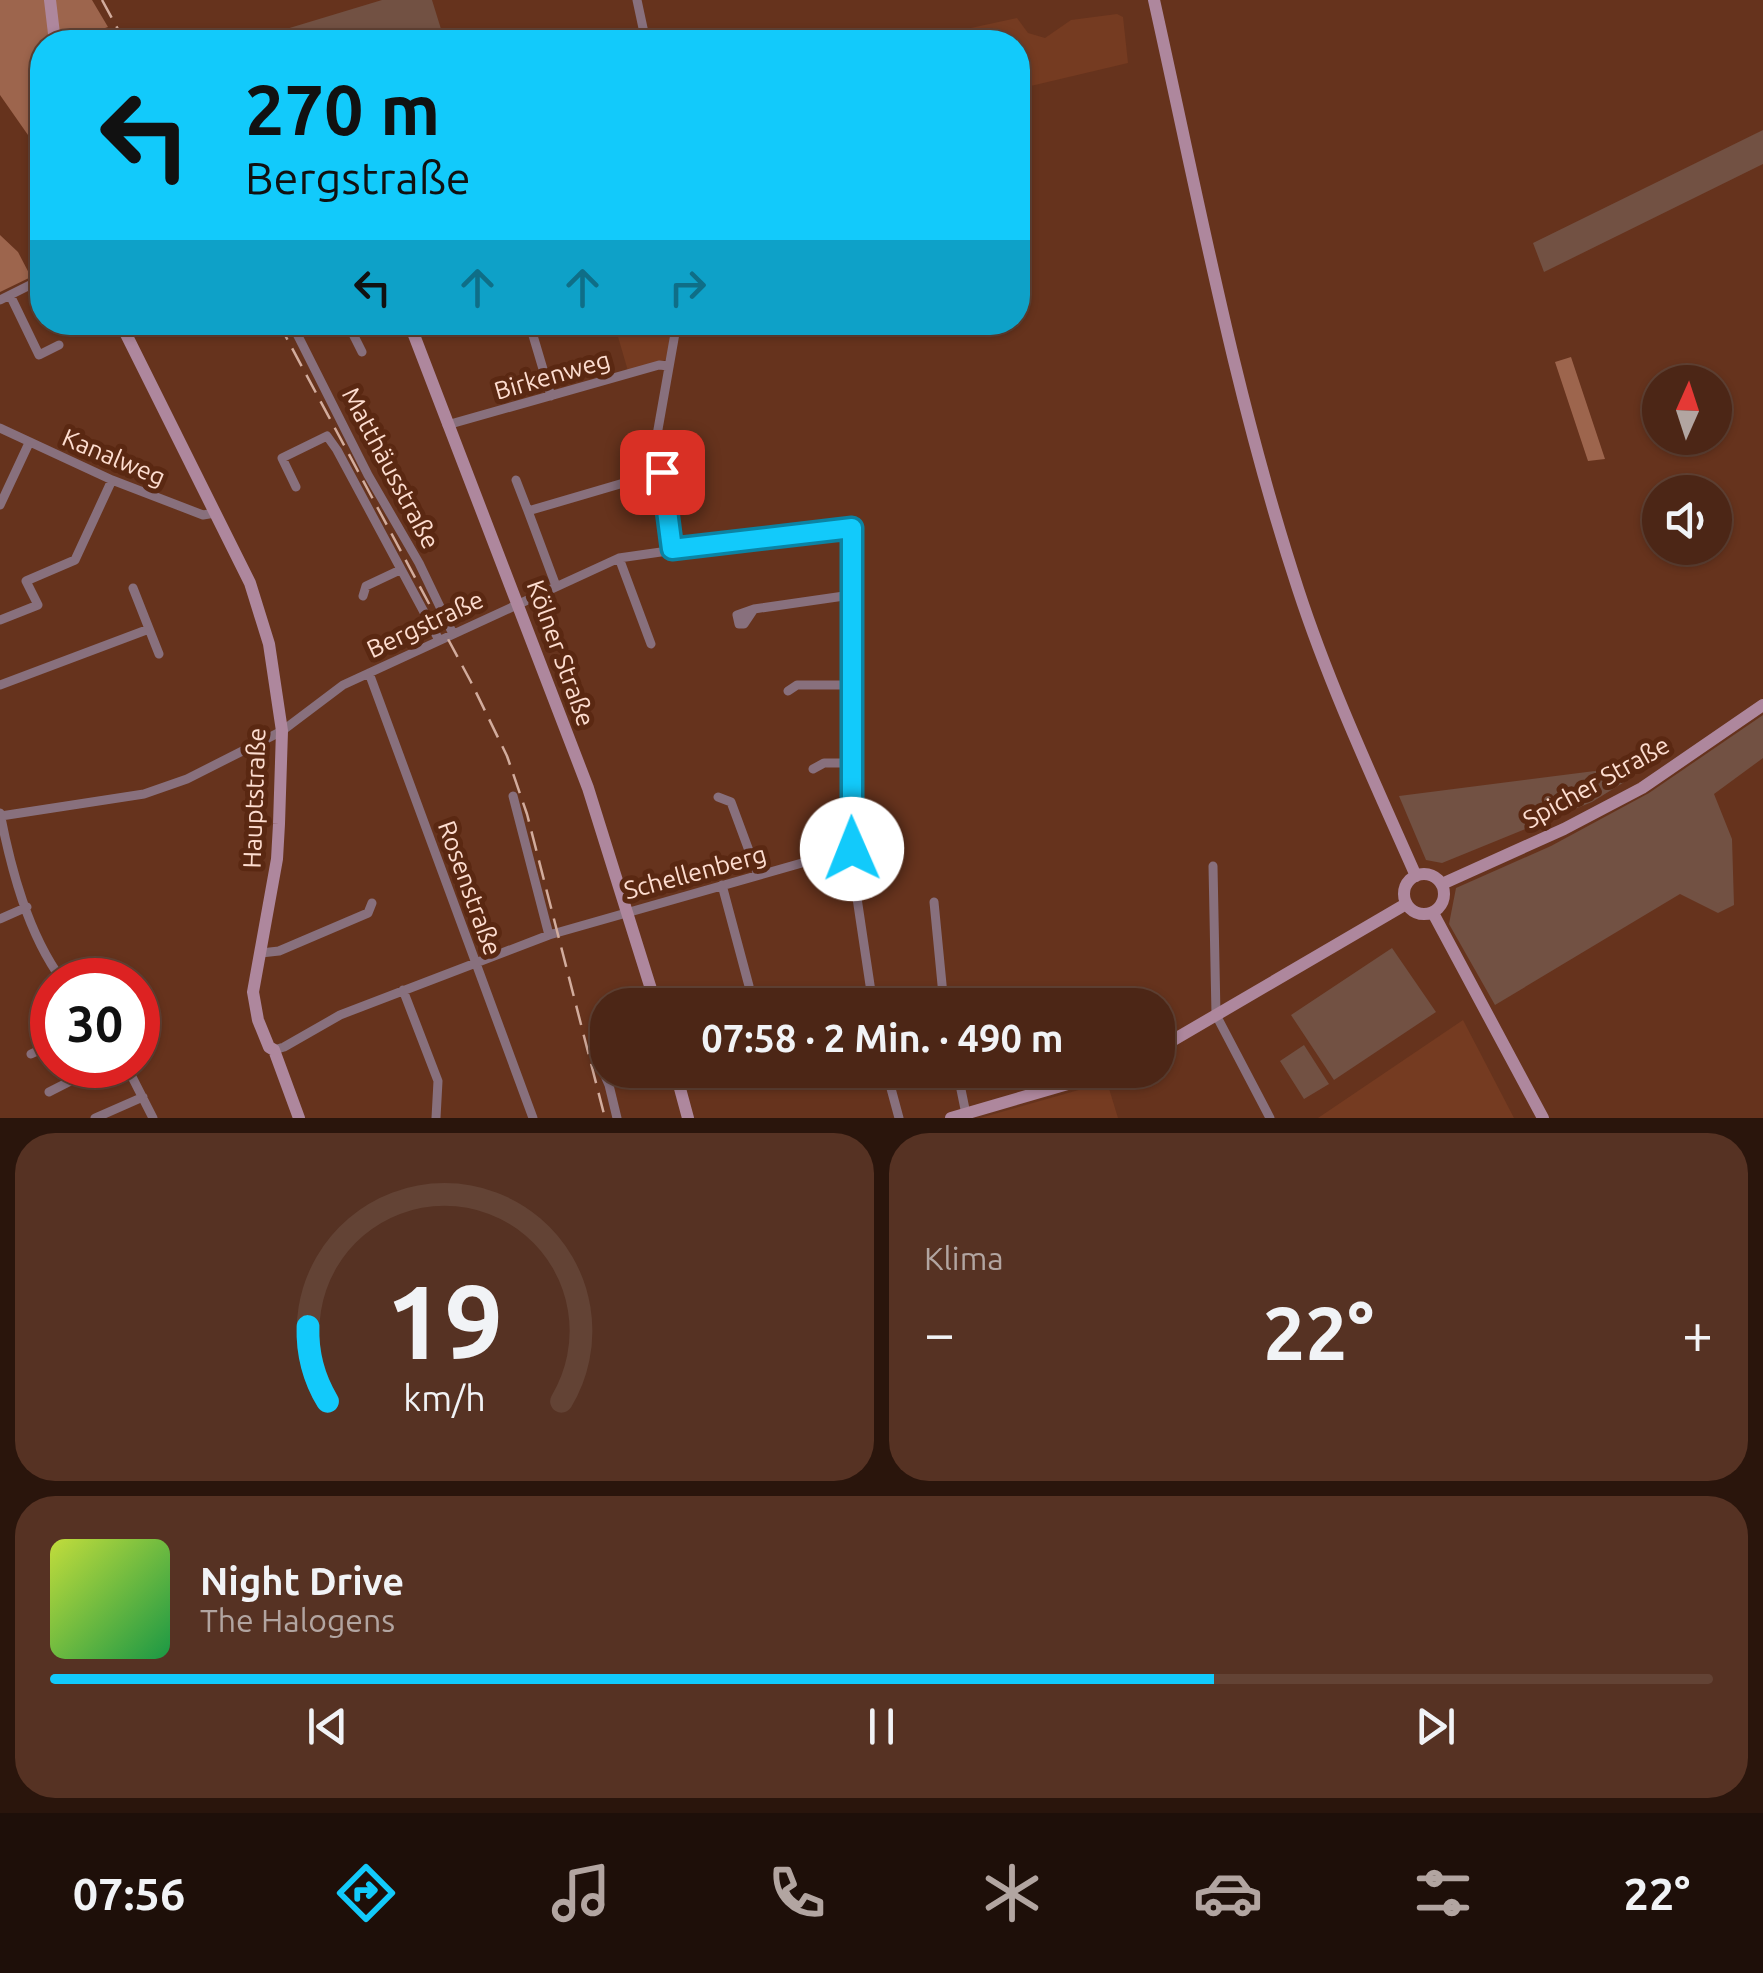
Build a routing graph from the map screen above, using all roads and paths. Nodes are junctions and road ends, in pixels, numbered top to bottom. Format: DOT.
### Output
graph roads {
  1 [pos="50,0"];
  2 [pos="637,0"];
  3 [pos="1154,0"];
  4 [pos="54,30"];
  5 [pos="643,30"];
  6 [pos="30,284"];
  7 [pos="5,298"];
  8 [pos="126,335"];
  9 [pos="297,335"];
  10 [pos="353,335"];
  11 [pos="414,335"];
  12 [pos="533,335"];
  13 [pos="674,335"];
  14 [pos="59,345"];
  15 [pos="362,352"];
  16 [pos="669,366"];
  17 [pos="551,396"];
  18 [pos="447,426"];
  19 [pos="0,428"];
  20 [pos="30,443"];
  21 [pos="662,472"];
  22 [pos="112,480"];
  23 [pos="516,480"];
  24 [pos="296,487"];
  25 [pos="0,505"];
  26 [pos="528,511"];
  27 [pos="215,513"];
  28 [pos="672,549"];
  29 [pos="620,558"];
  30 [pos="400,570"];
  31 [pos="556,586"];
  32 [pos="133,588"];
  33 [pos="851,595"];
  34 [pos="363,596"];
  35 [pos="517,603"];
  36 [pos="754,609"];
  37 [pos="0,620"];
  38 [pos="149,629"];
  39 [pos="453,634"];
  40 [pos="439,640"];
  41 [pos="651,644"];
  42 [pos="159,654"];
  43 [pos="368,672"];
  44 [pos="850,684"];
  45 [pos="0,685"];
  46 [pos="788,691"];
  47 [pos="1763,705"];
  48 [pos="282,730"];
  49 [pos="850,764"];
  50 [pos="813,770"];
  51 [pos="513,796"];
  52 [pos="718,797"];
  53 [pos="0,815"];
  54 [pos="852,849"];
  55 [pos="1213,866"];
  56 [pos="758,876"];
  57 [pos="1416,876"];
  58 [pos="1442,884"];
  59 [pos="722,885"];
  60 [pos="934,902"];
  61 [pos="372,903"];
  62 [pos="1406,904"];
  63 [pos="27,907"];
  64 [pos="629,911"];
  65 [pos="1432,913"];
  66 [pos="0,920"];
  67 [pos="548,934"];
  68 [pos="261,953"];
  69 [pos="48,958"];
  70 [pos="476,963"];
  71 [pos="750,986"];
  72 [pos="651,988"];
  73 [pos="871,988"];
  74 [pos="942,988"];
  75 [pos="403,990"];
  76 [pos="1216,1015"];
  77 [pos="1175,1039"];
  78 [pos="274,1050"];
  79 [pos="58,1088"];
  80 [pos="138,1088"];
  81 [pos="610,1088"];
  82 [pos="680,1088"];
  83 [pos="891,1088"];
  84 [pos="960,1088"];
  85 [pos="1055,1088"];
  86 [pos="50,1092"];
  87 [pos="143,1097"];
  88 [pos="966,1114"];
  89 [pos="95,1118"];
  90 [pos="153,1118"];
  91 [pos="298,1118"];
  92 [pos="436,1118"];
  93 [pos="532,1118"];
  94 [pos="617,1118"];
  95 [pos="688,1118"];
  96 [pos="899,1118"];
  97 [pos="950,1118"];
  98 [pos="1270,1118"];
  99 [pos="1543,1118"];
  1 -- 4 [label="street"];
  2 -- 5 [label="street"];
  3 -- 57 [label="street"];
  6 -- 7 [label="street"];
  7 -- 14 [label="street"];
  8 -- 27 [label="street, Hauptstraße"];
  9 -- 39 [label="street, Matthäusstraße"];
  10 -- 15 [label="street"];
  11 -- 18 [label="street, Kölner Straße"];
  12 -- 17 [label="street"];
  13 -- 16 [label="street"];
  16 -- 17 [label="street, Birkenweg"];
  16 -- 21 [label="street"];
  17 -- 18 [label="street, Birkenweg"];
  18 -- 35 [label="street, Kölner Straße"];
  19 -- 20 [label="street, Kanalweg"];
  20 -- 22 [label="street, Kanalweg"];
  20 -- 25 [label="street"];
  21 -- 26 [label="street"];
  21 -- 28 [label="street"];
  22 -- 27 [label="street, Kanalweg"];
  22 -- 37 [label="street"];
  23 -- 26 [label="street"];
  24 -- 30 [label="street"];
  26 -- 31 [label="street"];
  27 -- 48 [label="street, Hauptstraße"];
  28 -- 29 [label="street, Bergstraße"];
  28 -- 33 [label="street, Bergstraße"];
  29 -- 31 [label="street, Bergstraße"];
  29 -- 41 [label="street"];
  30 -- 34 [label="street"];
  30 -- 40 [label="street"];
  31 -- 35 [label="street, Bergstraße"];
  32 -- 38 [label="street"];
  33 -- 36 [label="street"];
  33 -- 44 [label="street"];
  35 -- 39 [label="street, Bergstraße"];
  35 -- 64 [label="street, Kölner Straße"];
  38 -- 42 [label="street"];
  38 -- 45 [label="street"];
  39 -- 40 [label="street, Bergstraße"];
  40 -- 43 [label="street, Bergstraße"];
  43 -- 48 [label="street, Bergstraße"];
  43 -- 70 [label="street, Rosenstraße"];
  44 -- 46 [label="street"];
  44 -- 49 [label="street"];
  47 -- 58 [label="street, Spicher Straße"];
  48 -- 53 [label="street, Bergstraße"];
  48 -- 68 [label="street, Hauptstraße"];
  49 -- 50 [label="street"];
  49 -- 54 [label="street"];
  51 -- 67 [label="street"];
  52 -- 56 [label="street"];
  53 -- 63 [label="street"];
  54 -- 56 [label="street, Schellenberg"];
  54 -- 73 [label="street"];
  55 -- 76 [label="street"];
  56 -- 59 [label="street, Schellenberg"];
  57 -- 58 [label="street"];
  57 -- 62 [label="street"];
  58 -- 65 [label="street"];
  59 -- 64 [label="street, Schellenberg"];
  59 -- 71 [label="street"];
  60 -- 74 [label="street"];
  61 -- 68 [label="street"];
  62 -- 65 [label="street"];
  62 -- 76 [label="street"];
  63 -- 66 [label="street"];
  63 -- 69 [label="street"];
  64 -- 67 [label="street, Schellenberg"];
  64 -- 72 [label="street, Kölner Straße"];
  65 -- 99 [label="street"];
  67 -- 70 [label="street, Schellenberg"];
  68 -- 78 [label="street, Hauptstraße"];
  70 -- 75 [label="street, Schellenberg"];
  70 -- 93 [label="street, Rosenstraße"];
  75 -- 78 [label="street, Schellenberg"];
  75 -- 92 [label="street"];
  76 -- 77 [label="street"];
  76 -- 98 [label="street"];
  78 -- 91 [label="street, Hauptstraße"];
  79 -- 86 [label="street"];
  80 -- 87 [label="street"];
  81 -- 94 [label="street"];
  82 -- 95 [label="street"];
  83 -- 96 [label="street"];
  84 -- 88 [label="street"];
  85 -- 88 [label="street"];
  87 -- 89 [label="street"];
  87 -- 90 [label="street"];
  88 -- 97 [label="street"];
}
